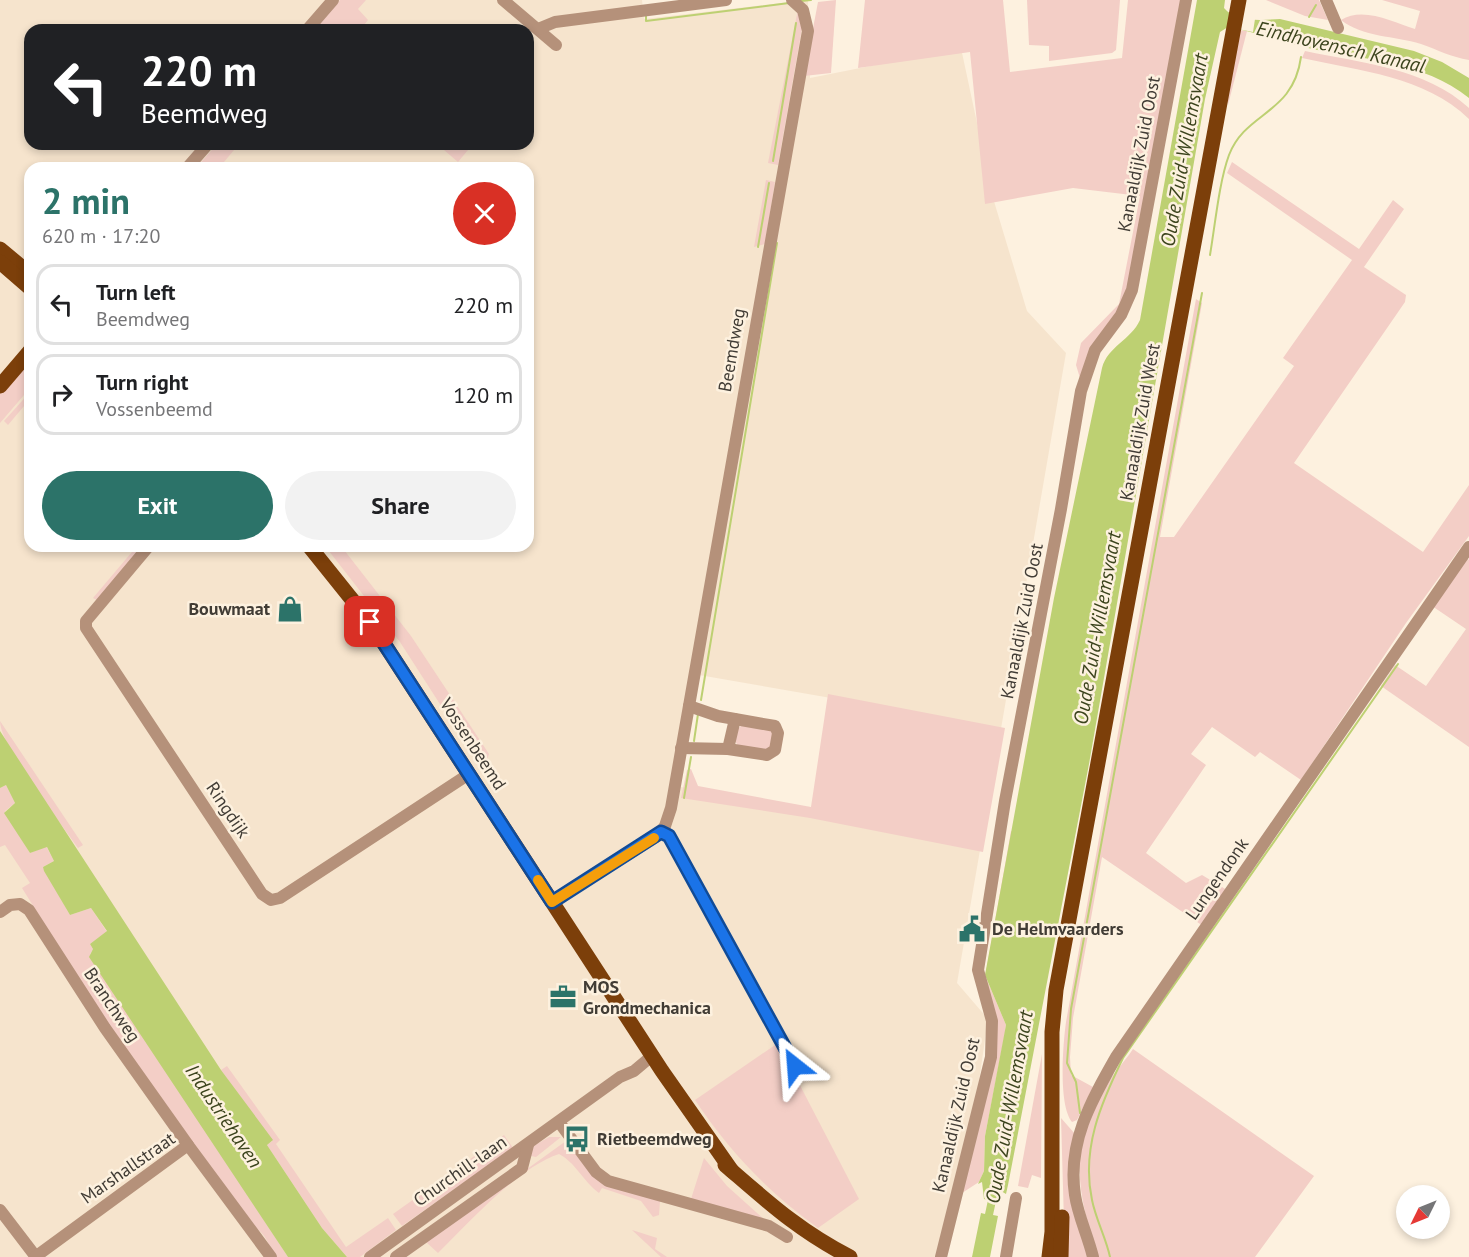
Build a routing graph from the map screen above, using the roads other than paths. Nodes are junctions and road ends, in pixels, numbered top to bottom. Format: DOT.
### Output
graph roads {
  1 [pos="333,0"];
  2 [pos="502,0"];
  3 [pos="726,0"];
  4 [pos="1186,0"];
  5 [pos="1239,0"];
  6 [pos="1326,0"];
  7 [pos="795,2"];
  8 [pos="312,24"];
  9 [pos="532,24"];
  10 [pos="534,26"];
  11 [pos="1338,28"];
  12 [pos="538,29"];
  13 [pos="556,45"];
  14 [pos="203,150"];
  15 [pos="192,162"];
  16 [pos="0,249"];
  17 [pos="0,262"];
  18 [pos="24,269"];
  19 [pos="24,283"];
  20 [pos="24,358"];
  21 [pos="0,386"];
  22 [pos="1469,547"];
  23 [pos="143,552"];
  24 [pos="314,552"];
  25 [pos="689,706"];
  26 [pos="735,719"];
  27 [pos="681,748"];
  28 [pos="728,749"];
  29 [pos="469,774"];
  30 [pos="661,832"];
  31 [pos="552,902"];
  32 [pos="0,912"];
  33 [pos="647,1058"];
  34 [pos="795,1066"];
  35 [pos="1053,1086"];
  36 [pos="559,1122"];
  37 [pos="188,1145"];
  38 [pos="528,1145"];
  39 [pos="1016,1198"];
  40 [pos="0,1210"];
  41 [pos="412,1227"];
  42 [pos="787,1237"];
  43 [pos="420,1240"];
  44 [pos="35,1257"];
  45 [pos="271,1257"];
  46 [pos="370,1257"];
  47 [pos="396,1257"];
  48 [pos="850,1257"];
  49 [pos="941,1257"];
  50 [pos="1006,1257"];
  51 [pos="1049,1257"];
  52 [pos="1061,1257"];
  53 [pos="1093,1257"];
  1 -- 8 [label="street"];
  2 -- 9 [label="street"];
  3 -- 12 [label="street"];
  4 -- 49 [label="street, Kanaaldijk Zuid Oost"];
  5 -- 35 [label="main road, Kanaaldijk Zuid West"];
  6 -- 11 [label="street"];
  7 -- 25 [label="street, Beemdweg"];
  10 -- 12 [label="street"];
  12 -- 13 [label="street"];
  14 -- 15 [label="street"];
  16 -- 18 [label="main road"];
  17 -- 19 [label="main road"];
  20 -- 21 [label="main road"];
  22 -- 53 [label="street, Lungendonk"];
  23 -- 29 [label="street, Ringdijk"];
  24 -- 29 [label="main road, Vossenbeemd"];
  25 -- 26 [label="street"];
  25 -- 27 [label="street, Beemdweg"];
  26 -- 28 [label="street"];
  26 -- 28 [label="street"];
  27 -- 28 [label="street"];
  27 -- 30 [label="street, Beemdweg"];
  29 -- 31 [label="main road, Vossenbeemd"];
  30 -- 31 [label="street"];
  30 -- 34 [label="street"];
  31 -- 33 [label="main road, Vossenbeemd"];
  32 -- 37 [label="street, Branchweg"];
  33 -- 36 [label="street, Churchill-laan"];
  33 -- 48 [label="main road, Vossenbeemd"];
  35 -- 51 [label="main road, Kanaaldijk Zuid West"];
  35 -- 52 [label="main road, Kanaaldijk Zuid West"];
  36 -- 38 [label="street, Churchill-laan"];
  36 -- 42 [label="street"];
  37 -- 44 [label="street, Marshallstraat"];
  37 -- 45 [label="street, Marshallstraat"];
  38 -- 41 [label="street, Churchill-laan"];
  38 -- 43 [label="street, Churchill-laan"];
  39 -- 50 [label="street"];
  40 -- 44 [label="street, Marshallstraat"];
  41 -- 43 [label="street, Churchill-laan"];
  41 -- 46 [label="street, Churchill-laan"];
  43 -- 47 [label="street, Churchill-laan"];
}
